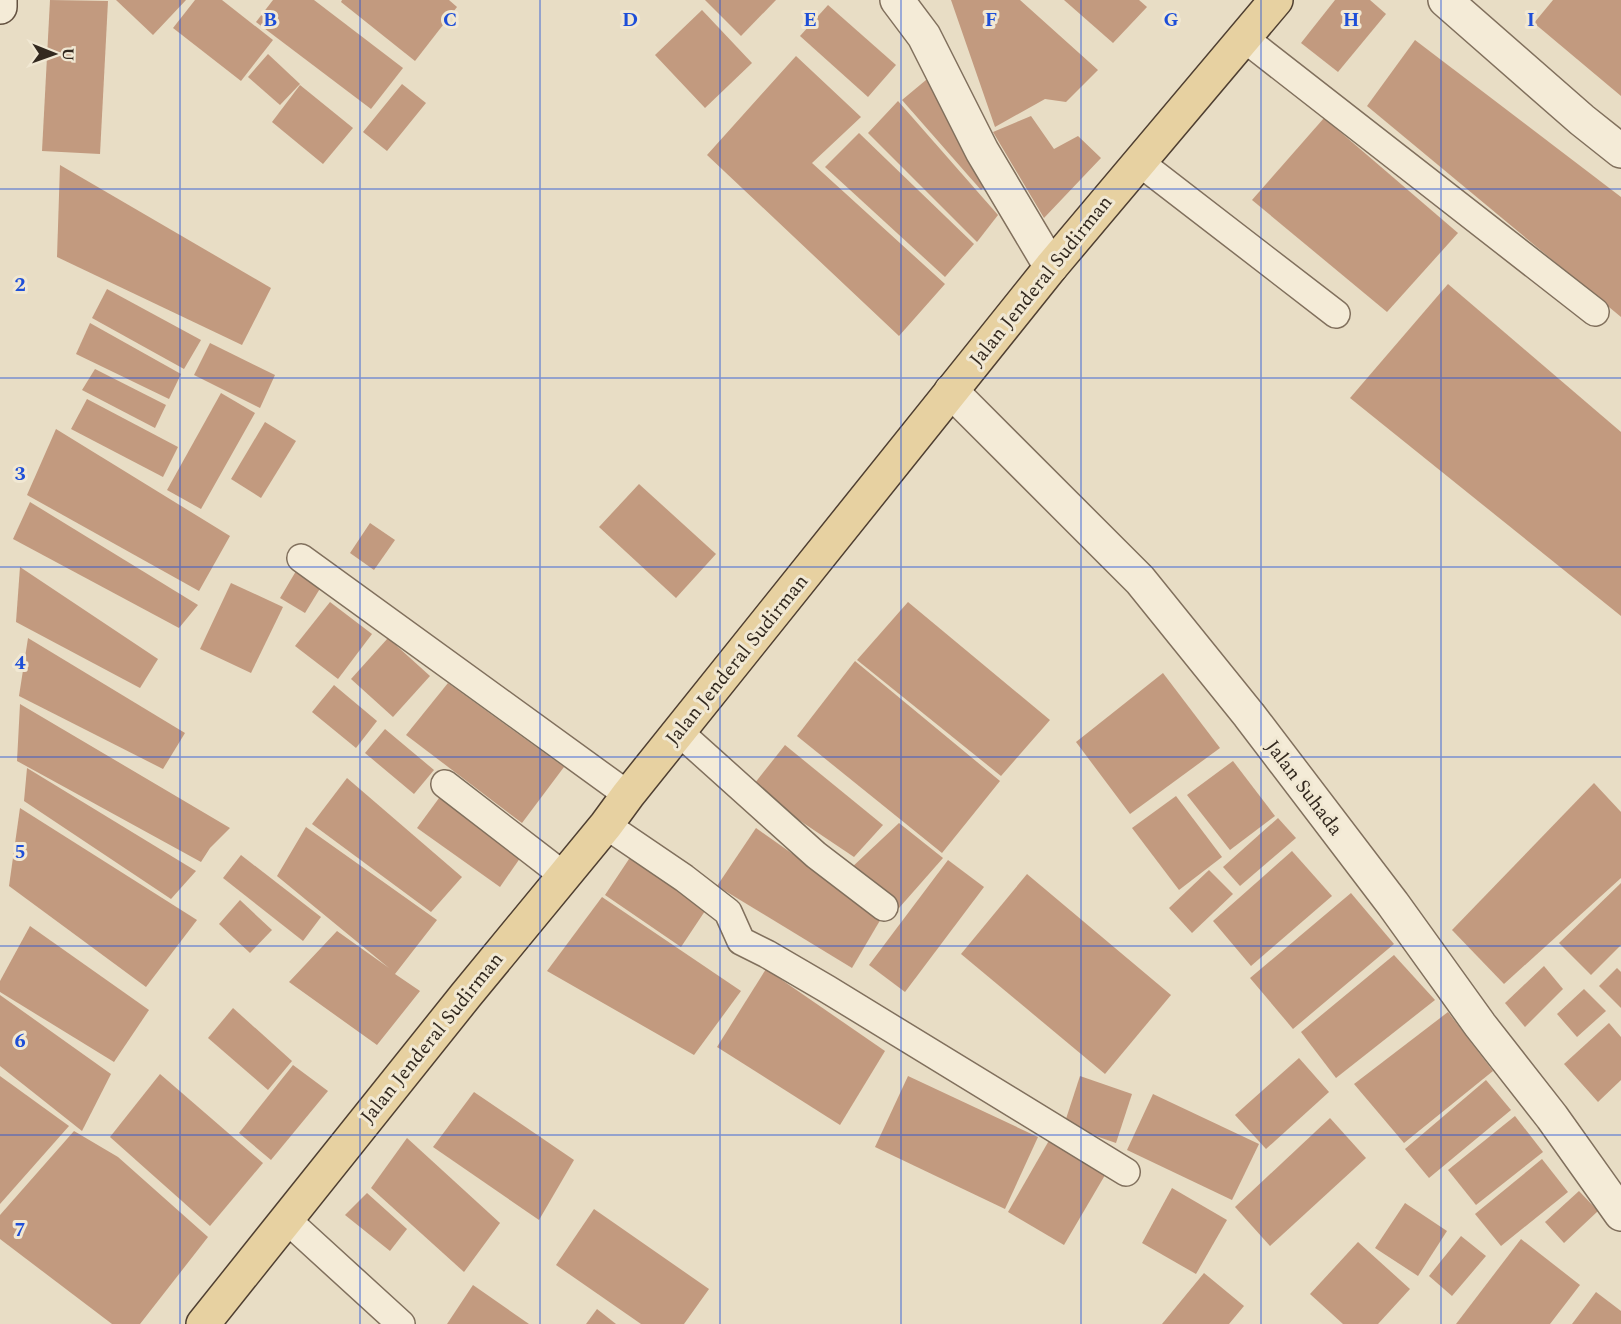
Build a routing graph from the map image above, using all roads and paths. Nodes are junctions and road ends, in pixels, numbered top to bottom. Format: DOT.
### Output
graph roads {
  1 [pos="0,0"];
  2 [pos="897,0"];
  3 [pos="1276,0"];
  4 [pos="1445,0"];
  5 [pos="0,7"];
  6 [pos="1244,38"];
  7 [pos="1621,151"];
  8 [pos="1139,162"];
  9 [pos="1050,267"];
  10 [pos="1595,312"];
  11 [pos="1336,314"];
  12 [pos="951,391"];
  13 [pos="301,558"];
  14 [pos="679,732"];
  15 [pos="444,784"];
  16 [pos="628,795"];
  17 [pos="606,825"];
  18 [pos="563,875"];
  19 [pos="884,907"];
  20 [pos="1126,1172"];
  21 [pos="1621,1214"];
  22 [pos="286,1219"];
  23 [pos="203,1324"];
  24 [pos="401,1324"];
  1 -- 5 [label="street"];
  2 -- 9 [label="street"];
  3 -- 6 [label="main road, Jalan Jenderal Sudirman"];
  4 -- 7 [label="street"];
  6 -- 8 [label="main road, Jalan Jenderal Sudirman"];
  6 -- 10 [label="lane"];
  8 -- 9 [label="main road, Jalan Jenderal Sudirman"];
  8 -- 11 [label="lane"];
  9 -- 12 [label="main road, Jalan Jenderal Sudirman"];
  12 -- 14 [label="main road, Jalan Jenderal Sudirman"];
  12 -- 21 [label="street, Jalan Suhada"];
  13 -- 16 [label="lane"];
  14 -- 16 [label="main road, Jalan Jenderal Sudirman"];
  14 -- 19 [label="lane"];
  15 -- 18 [label="lane"];
  16 -- 17 [label="main road, Jalan Jenderal Sudirman"];
  17 -- 18 [label="main road, Jalan Jenderal Sudirman"];
  17 -- 20 [label="lane"];
  18 -- 22 [label="main road, Jalan Jenderal Sudirman"];
  22 -- 23 [label="main road, Jalan Jenderal Sudirman"];
  22 -- 24 [label="lane"];
}
